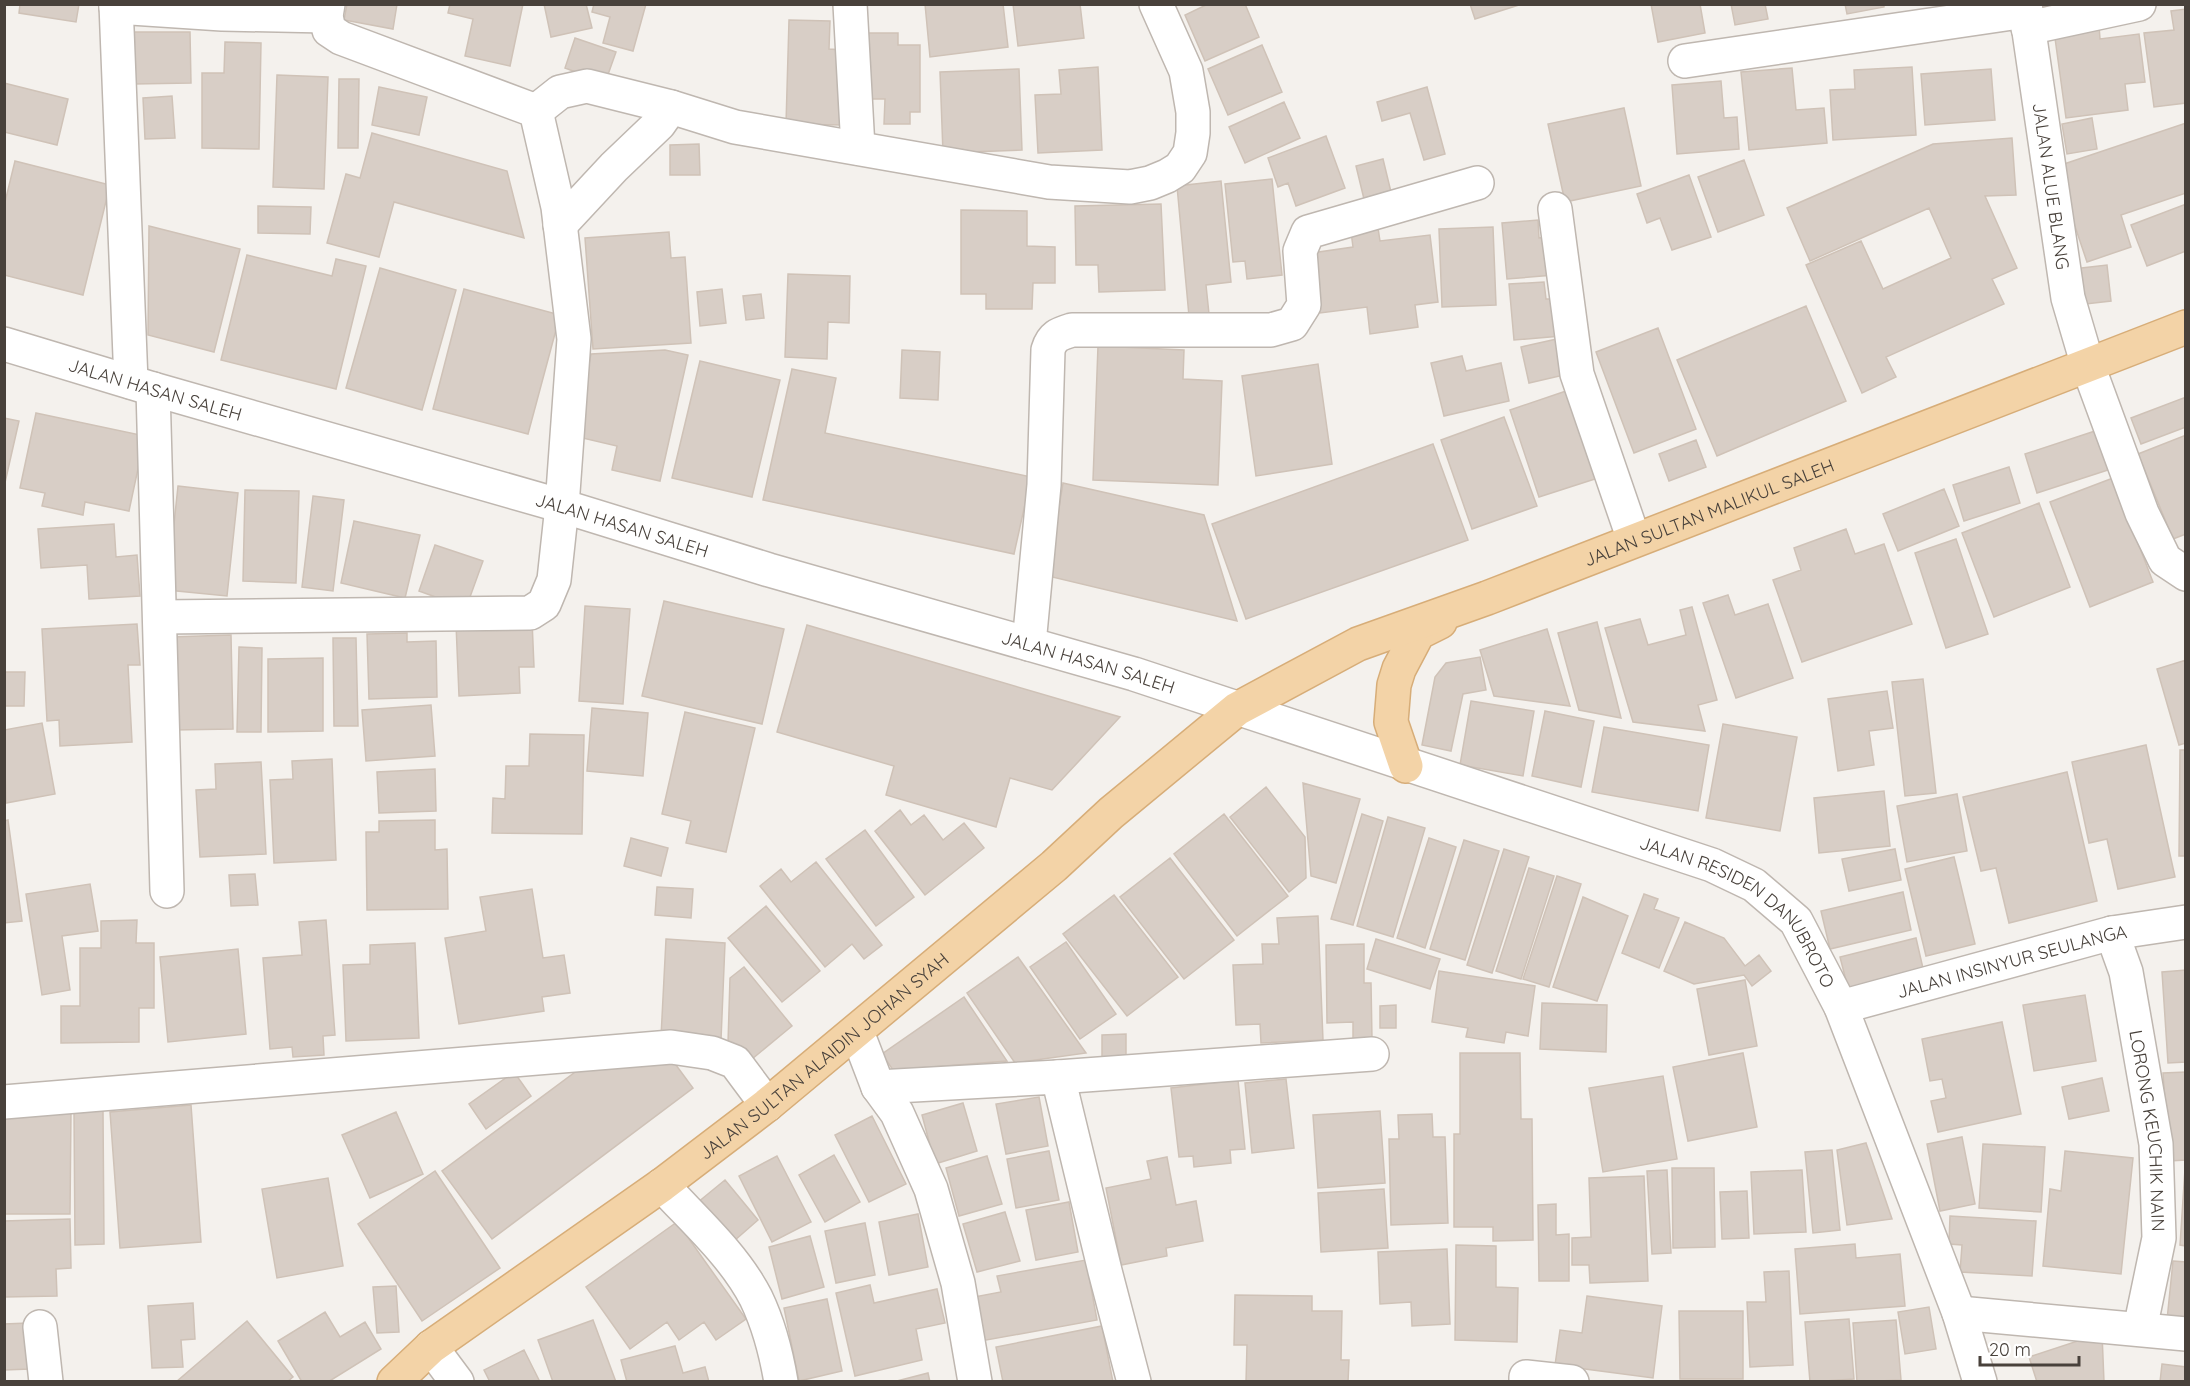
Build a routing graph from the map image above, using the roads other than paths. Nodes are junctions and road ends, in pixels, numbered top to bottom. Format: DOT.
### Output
graph roads {
  1 [pos="850,4"];
  2 [pos="2139,4"];
  3 [pos="1158,5"];
  4 [pos="116,6"];
  5 [pos="327,10"];
  6 [pos="2026,15"];
  7 [pos="1684,61"];
  8 [pos="671,107"];
  9 [pos="536,111"];
  10 [pos="858,148"];
  11 [pos="1477,183"];
  12 [pos="1555,208"];
  13 [pos="560,225"];
  14 [pos="2186,327"];
  15 [pos="4,344"];
  16 [pos="2088,366"];
  17 [pos="142,386"];
  18 [pos="562,506"];
  19 [pos="1634,540"];
  20 [pos="2186,574"];
  21 [pos="1486,598"];
  22 [pos="160,617"];
  23 [pos="1029,644"];
  24 [pos="1237,709"];
  25 [pos="1406,766"];
  26 [pos="167,891"];
  27 [pos="2186,922"];
  28 [pos="2112,933"];
  29 [pos="1841,1007"];
  30 [pos="857,1032"];
  31 [pos="1372,1054"];
  32 [pos="1058,1077"];
  33 [pos="878,1087"];
  34 [pos="4,1102"];
  35 [pos="767,1105"];
  36 [pos="662,1185"];
  37 [pos="1959,1313"];
  38 [pos="40,1327"];
  39 [pos="2140,1329"];
  40 [pos="2186,1334"];
  41 [pos="431,1347"];
  42 [pos="46,1382"];
  43 [pos="394,1382"];
  44 [pos="456,1382"];
  45 [pos="782,1382"];
  46 [pos="975,1382"];
  47 [pos="1134,1382"];
  48 [pos="1526,1382"];
  49 [pos="1572,1382"];
  50 [pos="1980,1382"];
  1 -- 10 [label="street"];
  2 -- 6 [label="street"];
  3 -- 10 [label="street"];
  4 -- 5 [label="street"];
  4 -- 17 [label="street"];
  5 -- 9 [label="street"];
  6 -- 7 [label="street"];
  6 -- 16 [label="street, JALAN ALUE BLANG"];
  8 -- 9 [label="street"];
  8 -- 10 [label="street"];
  8 -- 13 [label="street"];
  9 -- 13 [label="street"];
  11 -- 23 [label="street"];
  12 -- 19 [label="street"];
  13 -- 18 [label="street"];
  14 -- 16 [label="main road, JALAN SULTAN MALIKUL SALEH"];
  15 -- 17 [label="street, JALAN HASAN SALEH"];
  16 -- 19 [label="main road, JALAN SULTAN MALIKUL SALEH"];
  16 -- 20 [label="street, JALAN ALUE BLANG"];
  17 -- 18 [label="street, JALAN HASAN SALEH"];
  17 -- 22 [label="street"];
  18 -- 22 [label="street"];
  18 -- 23 [label="street, JALAN HASAN SALEH"];
  19 -- 21 [label="main road, JALAN SULTAN MALIKUL SALEH"];
  21 -- 24 [label="main road, JALAN SULTAN MALIKUL SALEH"];
  21 -- 25 [label="main road"];
  22 -- 26 [label="street"];
  23 -- 24 [label="street, JALAN HASAN SALEH"];
  24 -- 25 [label="street, JALAN RESIDEN DANUBROTO"];
  24 -- 30 [label="main road, JALAN SULTAN ALAIDIN JOHAN SYAH"];
  25 -- 29 [label="street, JALAN RESIDEN DANUBROTO"];
  27 -- 28 [label="street, JALAN INSINYUR SEULANGA"];
  28 -- 29 [label="street, JALAN INSINYUR SEULANGA"];
  28 -- 39 [label="street, LORONG KEUCHIK NAIN"];
  29 -- 37 [label="street, JALAN RESIDEN DANUBROTO"];
  30 -- 33 [label="street"];
  30 -- 35 [label="main road, JALAN SULTAN ALAIDIN JOHAN SYAH"];
  31 -- 32 [label="street"];
  32 -- 33 [label="street"];
  32 -- 47 [label="street"];
  33 -- 46 [label="street"];
  34 -- 35 [label="street"];
  35 -- 36 [label="main road, JALAN SULTAN ALAIDIN JOHAN SYAH"];
  36 -- 41 [label="main road, JALAN SULTAN ALAIDIN JOHAN SYAH"];
  36 -- 45 [label="street"];
  37 -- 39 [label="street"];
  37 -- 50 [label="street, JALAN RESIDEN DANUBROTO"];
  38 -- 42 [label="street"];
  39 -- 40 [label="street"];
  41 -- 43 [label="main road, JALAN SULTAN ALAIDIN JOHAN SYAH"];
  41 -- 44 [label="street"];
  48 -- 49 [label="street"];
}
